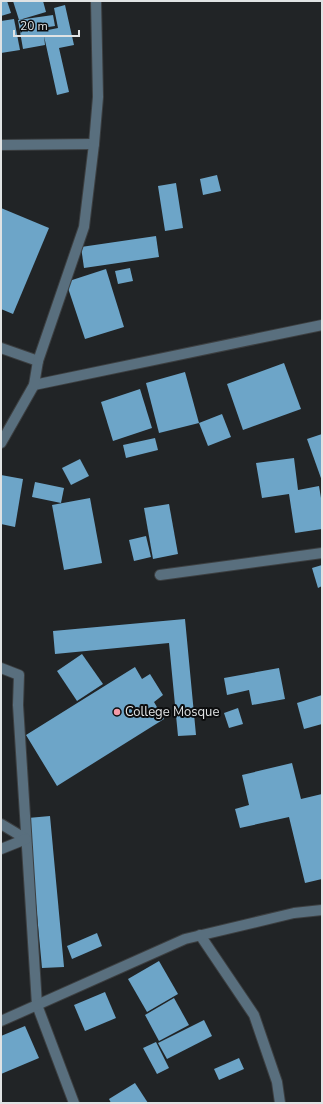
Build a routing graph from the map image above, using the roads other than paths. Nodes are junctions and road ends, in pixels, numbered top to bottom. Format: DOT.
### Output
graph roads {
  1 [pos="96,1"];
  2 [pos="94,144"];
  3 [pos="1,145"];
  4 [pos="322,325"];
  5 [pos="1,348"];
  6 [pos="38,361"];
  7 [pos="34,385"];
  8 [pos="1,443"];
  9 [pos="322,553"];
  10 [pos="160,575"];
  11 [pos="1,668"];
  12 [pos="1,824"];
  13 [pos="26,839"];
  14 [pos="1,849"];
  15 [pos="322,910"];
  16 [pos="200,935"];
  17 [pos="37,1005"];
  18 [pos="1,1021"];
  19 [pos="74,1103"];
  20 [pos="280,1103"];
  1 -- 2 [label="street"];
  2 -- 3 [label="street"];
  2 -- 6 [label="street"];
  4 -- 7 [label="street"];
  5 -- 6 [label="street"];
  6 -- 7 [label="street"];
  7 -- 8 [label="street"];
  9 -- 10 [label="street"];
  11 -- 13 [label="street"];
  12 -- 13 [label="street"];
  13 -- 14 [label="street"];
  13 -- 17 [label="street"];
  15 -- 16 [label="street"];
  16 -- 17 [label="street"];
  16 -- 20 [label="street"];
  17 -- 18 [label="street"];
  17 -- 19 [label="street"];
}
